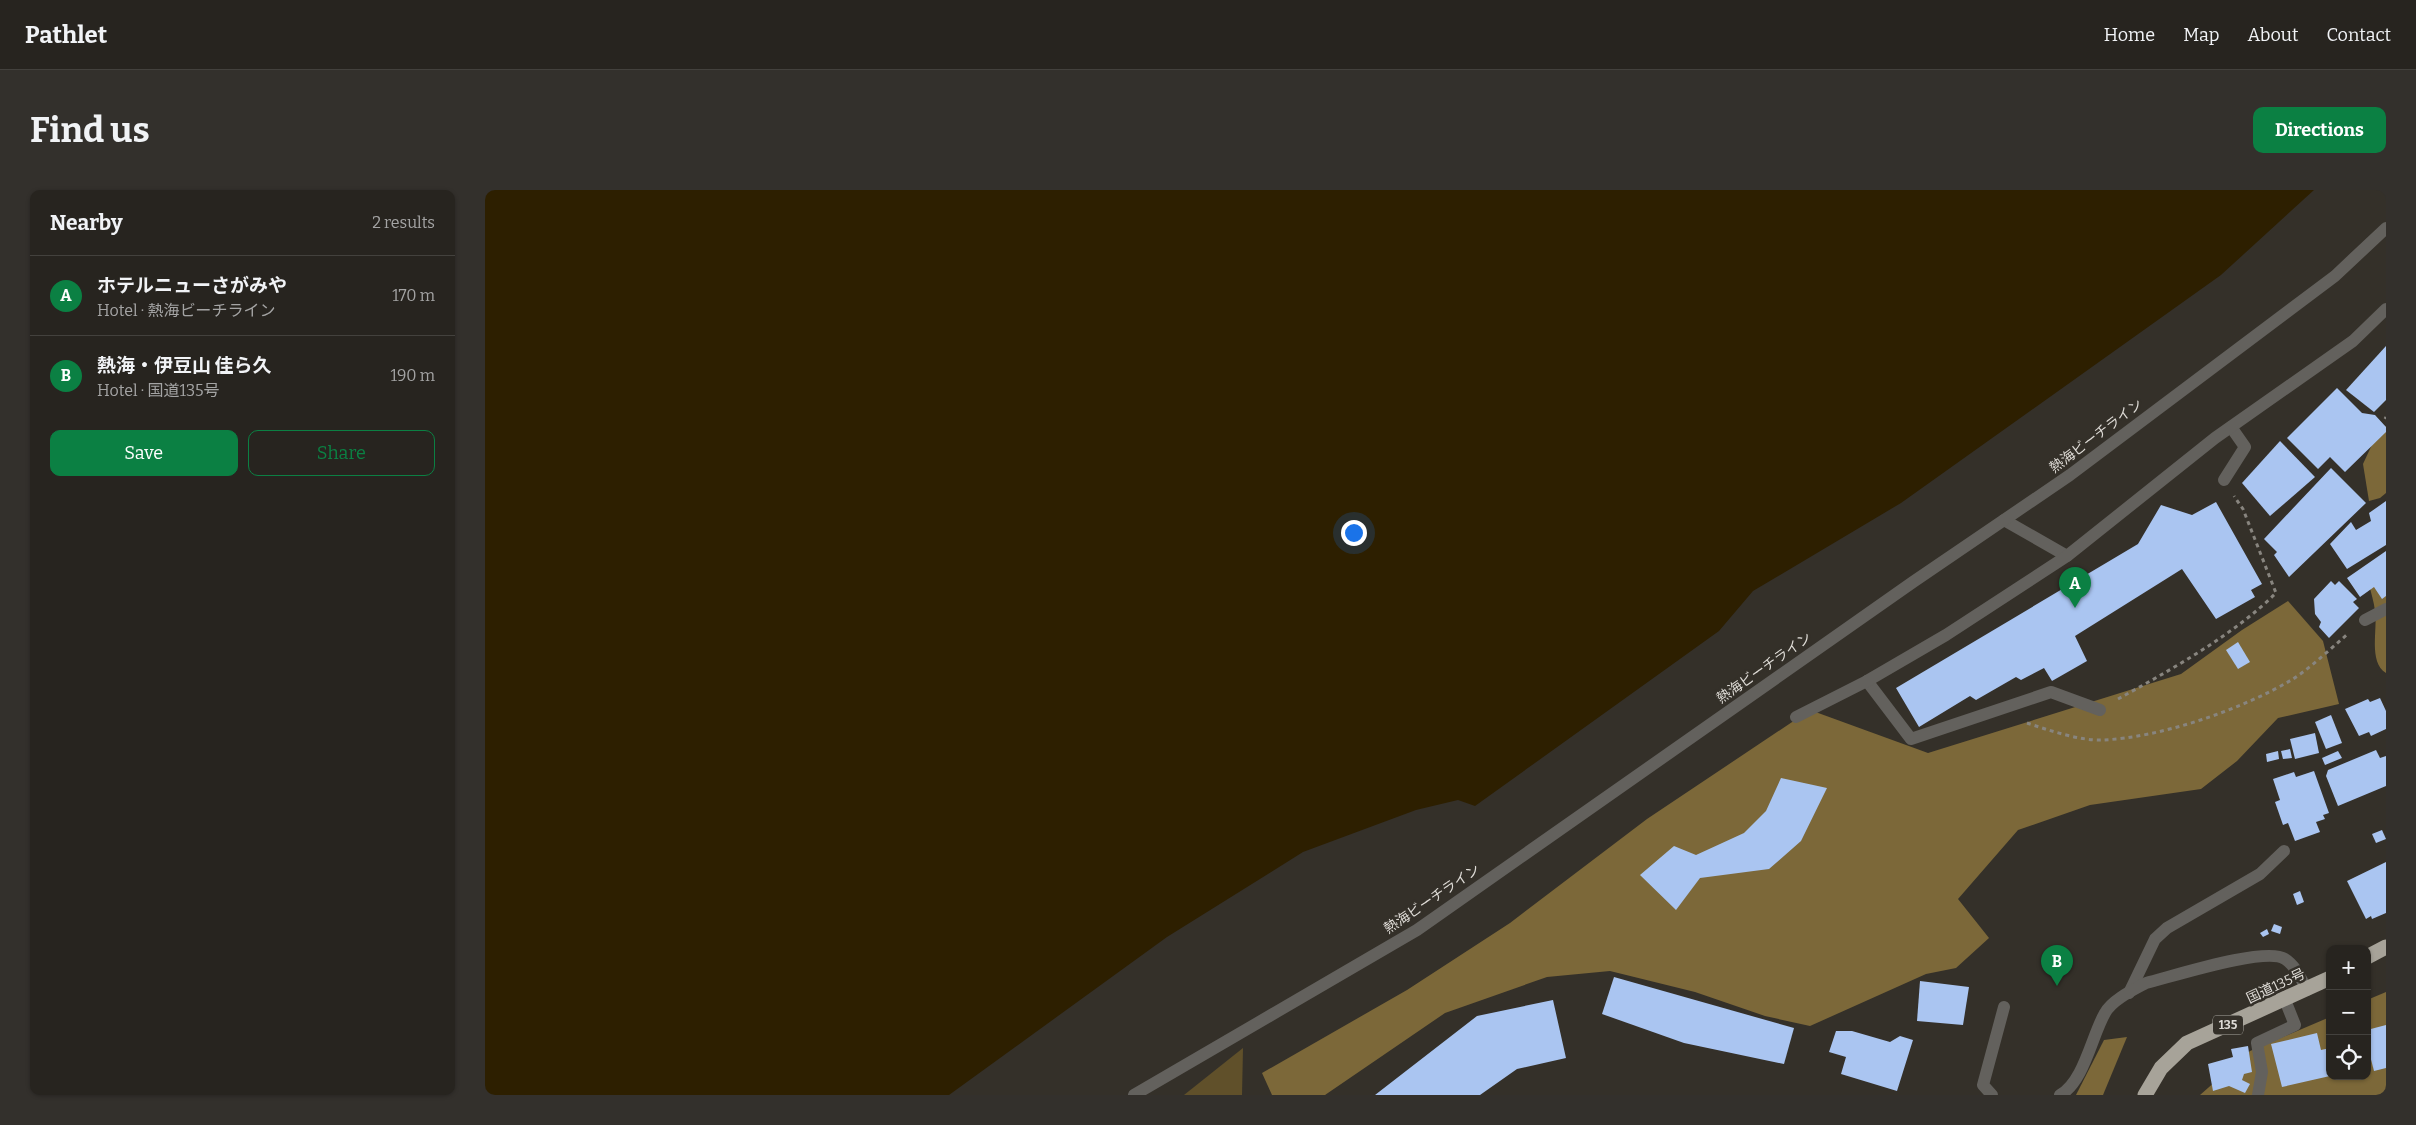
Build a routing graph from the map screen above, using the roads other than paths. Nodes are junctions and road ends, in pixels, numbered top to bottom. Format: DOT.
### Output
graph roads {
  1 [pos="2386,228"];
  2 [pos="2386,309"];
  3 [pos="2231,427"];
  4 [pos="2224,480"];
  5 [pos="2004,520"];
  6 [pos="2067,556"];
  7 [pos="2386,608"];
  8 [pos="2365,620"];
  9 [pos="1867,681"];
  10 [pos="2100,710"];
  11 [pos="1796,717"];
  12 [pos="2284,851"];
  13 [pos="2386,947"];
  14 [pos="2371,955"];
  15 [pos="2326,980"];
  16 [pos="2307,990"];
  17 [pos="2129,993"];
  18 [pos="2285,1000"];
  19 [pos="2004,1007"];
  20 [pos="1134,1095"];
  21 [pos="1993,1095"];
  22 [pos="2060,1095"];
  23 [pos="2145,1095"];
  24 [pos="2258,1095"];
  1 -- 5 [label="street, 熱海ビーチライン"];
  2 -- 3 [label="street"];
  3 -- 4 [label="street"];
  3 -- 6 [label="street"];
  5 -- 6 [label="street"];
  5 -- 20 [label="street, 熱海ビーチライン"];
  6 -- 9 [label="street"];
  7 -- 8 [label="street"];
  9 -- 10 [label="street"];
  9 -- 11 [label="street"];
  12 -- 17 [label="street"];
  13 -- 14 [label="highway"];
  15 -- 16 [label="highway, 国道135号 / 135"];
  16 -- 17 [label="street"];
  16 -- 18 [label="highway, 国道135号 / 135"];
  17 -- 22 [label="street"];
  18 -- 23 [label="highway, 国道135号 / 135"];
  18 -- 24 [label="street"];
  19 -- 21 [label="street"];
}
